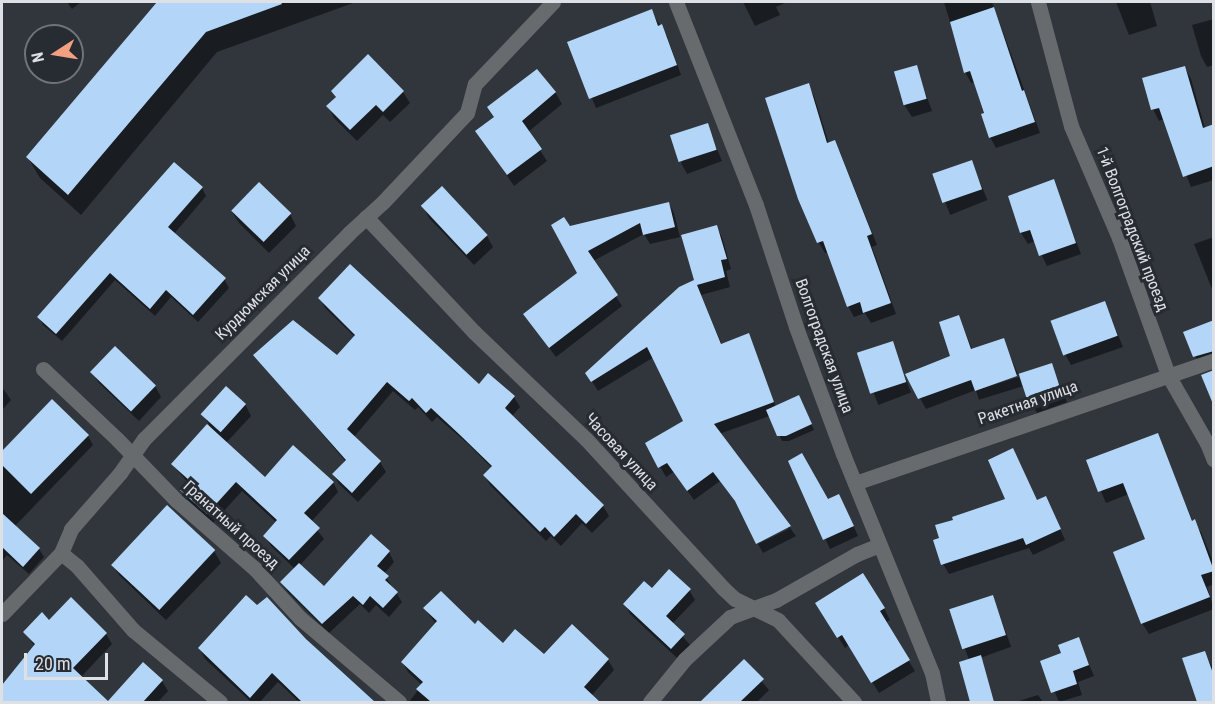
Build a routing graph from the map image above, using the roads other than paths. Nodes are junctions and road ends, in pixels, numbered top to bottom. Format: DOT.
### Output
graph roads {
  1 [pos="553,2"];
  2 [pos="676,2"];
  3 [pos="1038,2"];
  4 [pos="366,217"];
  5 [pos="1214,360"];
  6 [pos="43,369"];
  7 [pos="1168,375"];
  8 [pos="132,456"];
  9 [pos="1214,460"];
  10 [pos="855,483"];
  11 [pos="879,545"];
  12 [pos="61,554"];
  13 [pos="753,608"];
  14 [pos="2,614"];
  15 [pos="220,702"];
  16 [pos="399,702"];
  17 [pos="650,702"];
  18 [pos="854,702"];
  19 [pos="938,702"];
  1 -- 4 [label="street, Курдюмская улица"];
  2 -- 10 [label="street, Волгоградская улица"];
  3 -- 7 [label="street, 1-й Волгоградский проезд"];
  4 -- 8 [label="street, Курдюмская улица"];
  4 -- 13 [label="street, Часовая улица"];
  5 -- 7 [label="street, Ракетная улица"];
  6 -- 8 [label="street, Гранатный проезд"];
  7 -- 9 [label="street, 1-й Волгоградский проезд"];
  7 -- 10 [label="street, Ракетная улица"];
  8 -- 12 [label="street, Курдюмская улица"];
  8 -- 16 [label="street, Гранатный проезд"];
  10 -- 11 [label="street, Волгоградская улица"];
  11 -- 13 [label="street"];
  11 -- 19 [label="street, Волгоградская улица"];
  12 -- 14 [label="street, Курдюмская улица"];
  12 -- 15 [label="street"];
  13 -- 17 [label="street"];
  13 -- 18 [label="street, Часовая улица"];
}
